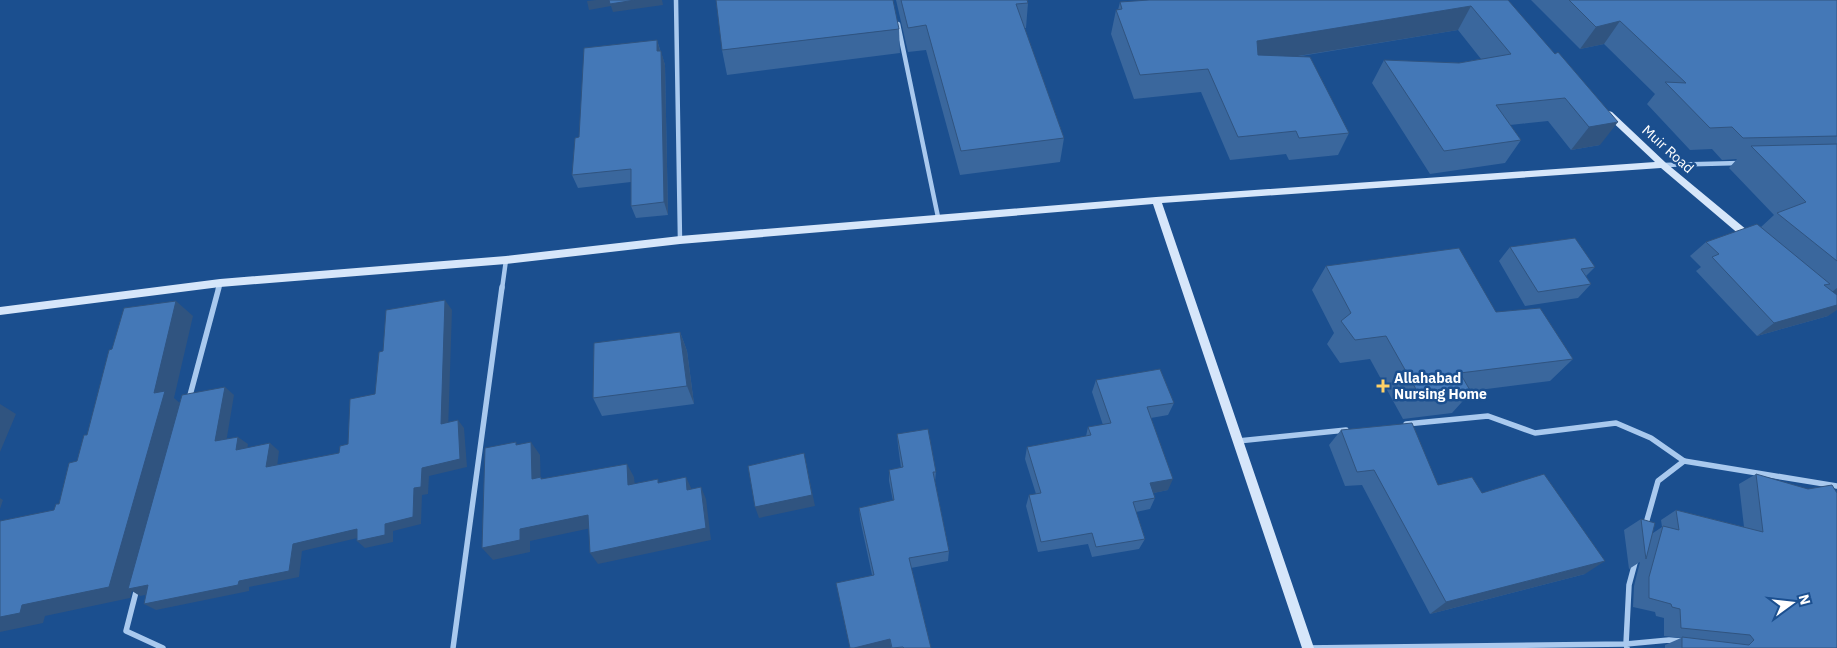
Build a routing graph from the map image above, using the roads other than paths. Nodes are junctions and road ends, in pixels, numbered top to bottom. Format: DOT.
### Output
graph roads {
  1 [pos="676,0"];
  2 [pos="897,19"];
  3 [pos="1605,110"];
  4 [pos="1750,163"];
  5 [pos="1663,164"];
  6 [pos="1156,200"];
  7 [pos="938,217"];
  8 [pos="680,240"];
  9 [pos="1761,247"];
  10 [pos="506,260"];
  11 [pos="220,283"];
  12 [pos="0,311"];
  13 [pos="186,409"];
  14 [pos="1402,425"];
  15 [pos="1354,430"];
  16 [pos="1238,441"];
  17 [pos="1684,461"];
  18 [pos="1837,486"];
  19 [pos="1642,538"];
  20 [pos="1637,556"];
  21 [pos="139,582"];
  22 [pos="1687,642"];
  23 [pos="1627,646"];
  24 [pos="164,648"];
  25 [pos="452,648"];
  26 [pos="1307,648"];
  1 -- 8 [label="street"];
  2 -- 7 [label="street"];
  3 -- 5 [label="street, Muir Road"];
  4 -- 5 [label="street"];
  5 -- 6 [label="street"];
  5 -- 9 [label="street, Muir Road"];
  6 -- 7 [label="street"];
  6 -- 16 [label="street"];
  7 -- 8 [label="street"];
  8 -- 10 [label="street"];
  10 -- 11 [label="street"];
  10 -- 25 [label="street"];
  11 -- 12 [label="street"];
  11 -- 13 [label="street"];
  14 -- 17 [label="street"];
  15 -- 16 [label="street"];
  16 -- 26 [label="street"];
  17 -- 18 [label="street"];
  17 -- 19 [label="street"];
  20 -- 23 [label="street"];
  21 -- 24 [label="street"];
  22 -- 23 [label="street"];
  23 -- 26 [label="street"];
}
